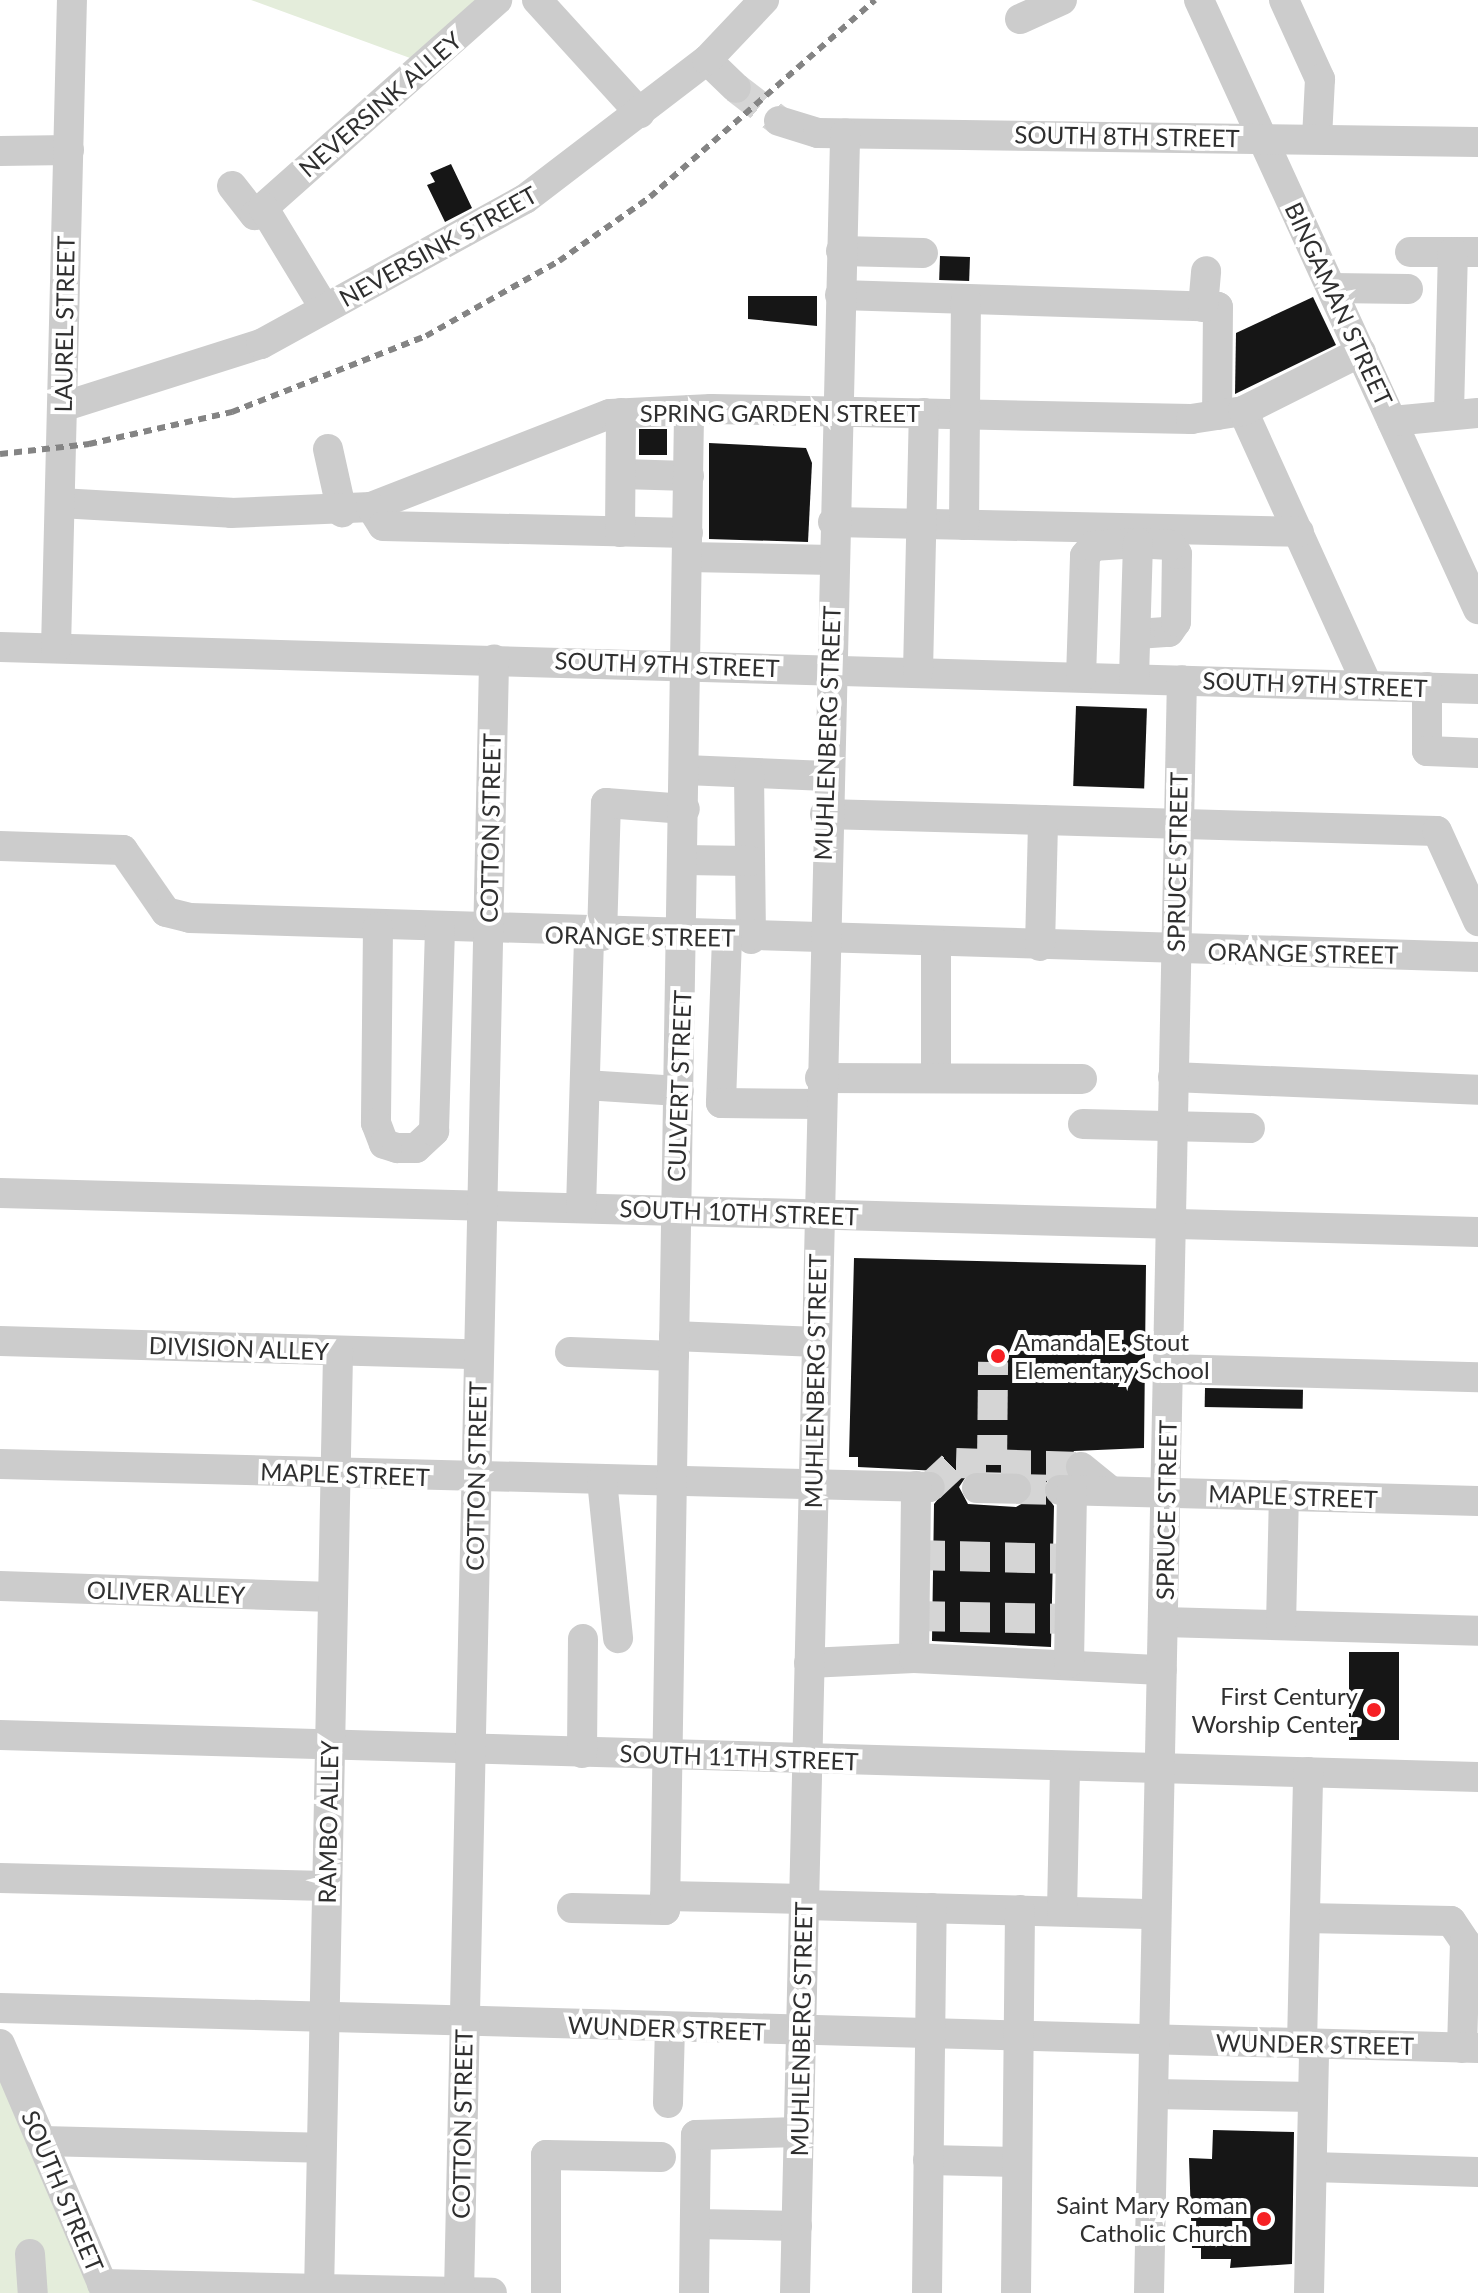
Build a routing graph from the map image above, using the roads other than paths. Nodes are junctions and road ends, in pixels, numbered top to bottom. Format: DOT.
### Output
graph roads {
  1 [pos="72,0"];
  2 [pos="497,0"];
  3 [pos="537,0"];
  4 [pos="764,0"];
  5 [pos="1062,0"];
  6 [pos="1199,0"];
  7 [pos="1284,0"];
  8 [pos="1020,19"];
  9 [pos="707,60"];
  10 [pos="736,88"];
  11 [pos="640,113"];
  12 [pos="779,121"];
  13 [pos="845,134"];
  14 [pos="1263,138"];
  15 [pos="1317,138"];
  16 [pos="1478,142"];
  17 [pos="69,150"];
  18 [pos="0,151"];
  19 [pos="232,186"];
  20 [pos="263,207"];
  21 [pos="841,251"];
  22 [pos="1410,252"];
  23 [pos="1465,252"];
  24 [pos="923,253"];
  25 [pos="1206,271"];
  26 [pos="1332,288"];
  27 [pos="1408,289"];
  28 [pos="840,295"];
  29 [pos="966,300"];
  30 [pos="1203,307"];
  31 [pos="325,309"];
  32 [pos="1361,352"];
  33 [pos="62,407"];
  34 [pos="689,410"];
  35 [pos="836,411"];
  36 [pos="621,413"];
  37 [pos="924,413"];
  38 [pos="1230,413"];
  39 [pos="1464,413"];
  40 [pos="969,414"];
  41 [pos="1392,421"];
  42 [pos="328,449"];
  43 [pos="621,474"];
  44 [pos="689,476"];
  45 [pos="60,503"];
  46 [pos="357,509"];
  47 [pos="833,522"];
  48 [pos="922,524"];
  49 [pos="964,525"];
  50 [pos="620,532"];
  51 [pos="1299,532"];
  52 [pos="688,545"];
  53 [pos="832,560"];
  54 [pos="1478,609"];
  55 [pos="0,647"];
  56 [pos="56,648"];
  57 [pos="494,659"];
  58 [pos="686,665"];
  59 [pos="829,669"];
  60 [pos="918,672"];
  61 [pos="1081,677"];
  62 [pos="1134,678"];
  63 [pos="1182,680"];
  64 [pos="1368,686"];
  65 [pos="1427,687"];
  66 [pos="1478,689"];
  67 [pos="1478,753"];
  68 [pos="685,770"];
  69 [pos="749,773"];
  70 [pos="826,776"];
  71 [pos="685,809"];
  72 [pos="825,814"];
  73 [pos="1043,820"];
  74 [pos="1178,823"];
  75 [pos="0,846"];
  76 [pos="684,860"];
  77 [pos="750,861"];
  78 [pos="1478,921"];
  79 [pos="378,927"];
  80 [pos="440,930"];
  81 [pos="488,932"];
  82 [pos="595,936"];
  83 [pos="683,938"];
  84 [pos="739,938"];
  85 [pos="822,940"];
  86 [pos="936,943"];
  87 [pos="1040,946"];
  88 [pos="1176,950"];
  89 [pos="1478,957"];
  90 [pos="1173,1077"];
  91 [pos="936,1078"];
  92 [pos="1082,1079"];
  93 [pos="585,1085"];
  94 [pos="1478,1090"];
  95 [pos="679,1091"];
  96 [pos="820,1091"];
  97 [pos="1083,1124"];
  98 [pos="1172,1127"];
  99 [pos="1250,1128"];
  100 [pos="0,1193"];
  101 [pos="482,1205"];
  102 [pos="581,1208"];
  103 [pos="675,1211"];
  104 [pos="818,1215"];
  105 [pos="1170,1224"];
  106 [pos="1478,1232"];
  107 [pos="0,1341"];
  108 [pos="817,1342"];
  109 [pos="674,1346"];
  110 [pos="338,1351"];
  111 [pos="570,1352"];
  112 [pos="479,1354"];
  113 [pos="1167,1369"];
  114 [pos="1478,1377"];
  115 [pos="0,1464"];
  116 [pos="335,1473"];
  117 [pos="476,1477"];
  118 [pos="602,1480"];
  119 [pos="670,1482"];
  120 [pos="814,1484"];
  121 [pos="977,1488"];
  122 [pos="1016,1489"];
  123 [pos="1167,1493"];
  124 [pos="1284,1495"];
  125 [pos="1478,1501"];
  126 [pos="0,1586"];
  127 [pos="333,1597"];
  128 [pos="1163,1622"];
  129 [pos="1281,1625"];
  130 [pos="1478,1631"];
  131 [pos="618,1638"];
  132 [pos="583,1639"];
  133 [pos="914,1658"];
  134 [pos="809,1663"];
  135 [pos="1069,1663"];
  136 [pos="1162,1670"];
  137 [pos="0,1735"];
  138 [pos="330,1746"];
  139 [pos="470,1749"];
  140 [pos="582,1753"];
  141 [pos="664,1755"];
  142 [pos="807,1759"];
  143 [pos="1065,1766"];
  144 [pos="1160,1769"];
  145 [pos="1308,1772"];
  146 [pos="1478,1777"];
  147 [pos="0,1878"];
  148 [pos="327,1886"];
  149 [pos="665,1896"];
  150 [pos="804,1902"];
  151 [pos="572,1908"];
  152 [pos="932,1908"];
  153 [pos="1020,1910"];
  154 [pos="1062,1911"];
  155 [pos="1156,1914"];
  156 [pos="1305,1918"];
  157 [pos="0,2008"];
  158 [pos="324,2017"];
  159 [pos="464,2021"];
  160 [pos="670,2028"];
  161 [pos="802,2031"];
  162 [pos="930,2035"];
  163 [pos="1018,2037"];
  164 [pos="1155,2040"];
  165 [pos="0,2044"];
  166 [pos="1308,2044"];
  167 [pos="1470,2048"];
  168 [pos="1154,2094"];
  169 [pos="1313,2097"];
  170 [pos="668,2103"];
  171 [pos="799,2132"];
  172 [pos="42,2141"];
  173 [pos="321,2148"];
  174 [pos="661,2157"];
  175 [pos="928,2160"];
  176 [pos="1017,2162"];
  177 [pos="1312,2167"];
  178 [pos="1478,2172"];
  179 [pos="695,2224"];
  180 [pos="797,2226"];
  181 [pos="30,2254"];
  182 [pos="104,2288"];
  183 [pos="319,2292"];
  184 [pos="459,2292"];
  185 [pos="33,2293"];
  186 [pos="492,2293"];
  187 [pos="546,2293"];
  188 [pos="694,2293"];
  189 [pos="795,2293"];
  190 [pos="927,2293"];
  191 [pos="1016,2293"];
  192 [pos="1149,2293"];
  193 [pos="1309,2293"];
  1 -- 17 [label="street, LAUREL STREET"];
  2 -- 20 [label="street, NEVERSINK ALLEY"];
  3 -- 11 [label="street"];
  4 -- 9 [label="street, NEVERSINK STREET"];
  5 -- 8 [label="street"];
  6 -- 14 [label="street, BINGAMAN STREET"];
  7 -- 15 [label="street"];
  9 -- 10 [label="street"];
  9 -- 11 [label="street, NEVERSINK STREET"];
  11 -- 31 [label="street, NEVERSINK STREET"];
  12 -- 13 [label="street, SOUTH 8TH STREET"];
  13 -- 14 [label="street, SOUTH 8TH STREET"];
  13 -- 21 [label="street, MUHLENBERG STREET"];
  14 -- 15 [label="street, SOUTH 8TH STREET"];
  14 -- 26 [label="street, BINGAMAN STREET"];
  15 -- 16 [label="street, SOUTH 8TH STREET"];
  17 -- 18 [label="street"];
  17 -- 33 [label="street, LAUREL STREET"];
  19 -- 20 [label="street"];
  20 -- 31 [label="street"];
  21 -- 24 [label="street"];
  21 -- 28 [label="street, MUHLENBERG STREET"];
  22 -- 23 [label="street"];
  23 -- 39 [label="street"];
  25 -- 30 [label="street"];
  26 -- 27 [label="street"];
  26 -- 32 [label="street, BINGAMAN STREET"];
  28 -- 29 [label="street"];
  28 -- 35 [label="street, MUHLENBERG STREET"];
  29 -- 30 [label="street"];
  29 -- 40 [label="street"];
  30 -- 38 [label="street"];
  31 -- 33 [label="street, NEVERSINK STREET"];
  32 -- 38 [label="street, SPRING GARDEN STREET"];
  32 -- 41 [label="street, BINGAMAN STREET"];
  33 -- 45 [label="street, LAUREL STREET"];
  34 -- 35 [label="street, SPRING GARDEN STREET"];
  34 -- 36 [label="street, SPRING GARDEN STREET"];
  34 -- 44 [label="street, CULVERT STREET"];
  35 -- 37 [label="street, SPRING GARDEN STREET"];
  35 -- 47 [label="street, MUHLENBERG STREET"];
  36 -- 43 [label="street"];
  36 -- 46 [label="street, SPRING GARDEN STREET"];
  37 -- 40 [label="street, SPRING GARDEN STREET"];
  37 -- 48 [label="street"];
  38 -- 40 [label="street, SPRING GARDEN STREET"];
  38 -- 51 [label="street"];
  39 -- 41 [label="street"];
  40 -- 49 [label="street"];
  41 -- 54 [label="street, BINGAMAN STREET"];
  42 -- 46 [label="street"];
  43 -- 44 [label="street"];
  43 -- 50 [label="street"];
  44 -- 52 [label="street, CULVERT STREET"];
  45 -- 46 [label="street, SPRING GARDEN STREET"];
  45 -- 56 [label="street, LAUREL STREET"];
  46 -- 50 [label="street"];
  47 -- 48 [label="street"];
  47 -- 53 [label="street, MUHLENBERG STREET"];
  48 -- 49 [label="street"];
  48 -- 60 [label="street"];
  49 -- 51 [label="street"];
  50 -- 52 [label="street"];
  51 -- 64 [label="street"];
  52 -- 53 [label="street"];
  52 -- 58 [label="street, CULVERT STREET"];
  53 -- 59 [label="street, MUHLENBERG STREET"];
  55 -- 56 [label="street, SOUTH 9TH STREET"];
  56 -- 57 [label="street, SOUTH 9TH STREET"];
  57 -- 58 [label="street, SOUTH 9TH STREET"];
  57 -- 81 [label="street, COTTON STREET"];
  58 -- 59 [label="street, SOUTH 9TH STREET"];
  58 -- 68 [label="street, CULVERT STREET"];
  59 -- 60 [label="street, SOUTH 9TH STREET"];
  59 -- 70 [label="street, MUHLENBERG STREET"];
  60 -- 61 [label="street, SOUTH 9TH STREET"];
  61 -- 62 [label="street, SOUTH 9TH STREET"];
  61 -- 62 [label="street"];
  62 -- 63 [label="street, SOUTH 9TH STREET"];
  63 -- 64 [label="street, SOUTH 9TH STREET"];
  63 -- 74 [label="street, SPRUCE STREET"];
  64 -- 65 [label="street, SOUTH 9TH STREET"];
  65 -- 66 [label="street, SOUTH 9TH STREET"];
  65 -- 67 [label="street"];
  68 -- 69 [label="street"];
  68 -- 71 [label="street, CULVERT STREET"];
  69 -- 70 [label="street"];
  69 -- 77 [label="street"];
  70 -- 72 [label="street, MUHLENBERG STREET"];
  71 -- 76 [label="street, CULVERT STREET"];
  71 -- 82 [label="street"];
  72 -- 73 [label="street"];
  72 -- 85 [label="street, MUHLENBERG STREET"];
  73 -- 74 [label="street"];
  73 -- 87 [label="street"];
  74 -- 78 [label="street"];
  74 -- 88 [label="street, SPRUCE STREET"];
  75 -- 79 [label="street, ORANGE STREET"];
  76 -- 77 [label="street"];
  76 -- 83 [label="street, CULVERT STREET"];
  77 -- 84 [label="street"];
  79 -- 80 [label="street, ORANGE STREET"];
  79 -- 80 [label="street"];
  80 -- 81 [label="street, ORANGE STREET"];
  81 -- 82 [label="street, ORANGE STREET"];
  81 -- 101 [label="street, COTTON STREET"];
  82 -- 83 [label="street, ORANGE STREET"];
  82 -- 93 [label="street"];
  83 -- 84 [label="street, ORANGE STREET"];
  83 -- 95 [label="street, CULVERT STREET"];
  84 -- 85 [label="street, ORANGE STREET"];
  84 -- 96 [label="street"];
  85 -- 86 [label="street, ORANGE STREET"];
  85 -- 96 [label="street, MUHLENBERG STREET"];
  86 -- 87 [label="street, ORANGE STREET"];
  86 -- 91 [label="street"];
  87 -- 88 [label="street, ORANGE STREET"];
  88 -- 89 [label="street, ORANGE STREET"];
  88 -- 90 [label="street, SPRUCE STREET"];
  90 -- 94 [label="street"];
  90 -- 98 [label="street, SPRUCE STREET"];
  91 -- 92 [label="street"];
  91 -- 96 [label="street"];
  93 -- 95 [label="street"];
  93 -- 102 [label="street"];
  95 -- 103 [label="street, CULVERT STREET"];
  96 -- 104 [label="street, MUHLENBERG STREET"];
  97 -- 98 [label="street"];
  98 -- 99 [label="street"];
  98 -- 105 [label="street, SPRUCE STREET"];
  100 -- 101 [label="street, SOUTH 10TH STREET"];
  101 -- 102 [label="street, SOUTH 10TH STREET"];
  101 -- 112 [label="street, COTTON STREET"];
  102 -- 103 [label="street, SOUTH 10TH STREET"];
  103 -- 104 [label="street, SOUTH 10TH STREET"];
  103 -- 109 [label="street, CULVERT STREET"];
  104 -- 105 [label="street, SOUTH 10TH STREET"];
  104 -- 108 [label="street, MUHLENBERG STREET"];
  105 -- 106 [label="street, SOUTH 10TH STREET"];
  105 -- 113 [label="street, SPRUCE STREET"];
  107 -- 110 [label="street, DIVISION ALLEY"];
  108 -- 109 [label="street"];
  108 -- 120 [label="street, MUHLENBERG STREET"];
  109 -- 111 [label="street"];
  109 -- 119 [label="street, CULVERT STREET"];
  110 -- 112 [label="street, DIVISION ALLEY"];
  110 -- 116 [label="street, RAMBO ALLEY"];
  112 -- 117 [label="street, COTTON STREET"];
  113 -- 114 [label="street"];
  113 -- 123 [label="street, SPRUCE STREET"];
  115 -- 116 [label="street, MAPLE STREET"];
  116 -- 117 [label="street, MAPLE STREET"];
  116 -- 127 [label="street, RAMBO ALLEY"];
  117 -- 118 [label="street, MAPLE STREET"];
  117 -- 139 [label="street, COTTON STREET"];
  118 -- 119 [label="street, MAPLE STREET"];
  118 -- 131 [label="street"];
  119 -- 120 [label="street, MAPLE STREET"];
  119 -- 141 [label="street, CULVERT STREET"];
  120 -- 133 [label="street, MAPLE STREET"];
  120 -- 134 [label="street, MUHLENBERG STREET"];
  121 -- 122 [label="street"];
  123 -- 124 [label="street, MAPLE STREET"];
  123 -- 128 [label="street, SPRUCE STREET"];
  123 -- 135 [label="street, MAPLE STREET"];
  124 -- 125 [label="street, MAPLE STREET"];
  124 -- 129 [label="street"];
  126 -- 127 [label="street, OLIVER ALLEY"];
  127 -- 138 [label="street, RAMBO ALLEY"];
  128 -- 129 [label="street"];
  128 -- 136 [label="street, SPRUCE STREET"];
  129 -- 130 [label="street"];
  132 -- 140 [label="street"];
  133 -- 134 [label="street"];
  133 -- 135 [label="street"];
  134 -- 142 [label="street, MUHLENBERG STREET"];
  135 -- 136 [label="street"];
  136 -- 144 [label="street, SPRUCE STREET"];
  137 -- 138 [label="street, SOUTH 11TH STREET"];
  138 -- 139 [label="street, SOUTH 11TH STREET"];
  138 -- 148 [label="street, RAMBO ALLEY"];
  139 -- 140 [label="street, SOUTH 11TH STREET"];
  139 -- 159 [label="street, COTTON STREET"];
  140 -- 141 [label="street, SOUTH 11TH STREET"];
  141 -- 142 [label="street, SOUTH 11TH STREET"];
  141 -- 149 [label="street, CULVERT STREET"];
  142 -- 143 [label="street, SOUTH 11TH STREET"];
  142 -- 150 [label="street, MUHLENBERG STREET"];
  143 -- 144 [label="street, SOUTH 11TH STREET"];
  143 -- 154 [label="street"];
  144 -- 145 [label="street, SOUTH 11TH STREET"];
  144 -- 155 [label="street, SPRUCE STREET"];
  145 -- 146 [label="street, SOUTH 11TH STREET"];
  145 -- 156 [label="street"];
  147 -- 148 [label="street"];
  148 -- 158 [label="street, RAMBO ALLEY"];
  149 -- 150 [label="street"];
  149 -- 151 [label="street"];
  150 -- 152 [label="street"];
  150 -- 161 [label="street, MUHLENBERG STREET"];
  152 -- 153 [label="street"];
  152 -- 162 [label="street"];
  153 -- 154 [label="street"];
  153 -- 163 [label="street"];
  154 -- 155 [label="street"];
  155 -- 164 [label="street, SPRUCE STREET"];
  156 -- 166 [label="street"];
  156 -- 167 [label="street"];
  157 -- 158 [label="street, WUNDER STREET"];
  158 -- 159 [label="street, WUNDER STREET"];
  158 -- 173 [label="street, RAMBO ALLEY"];
  159 -- 160 [label="street, WUNDER STREET"];
  159 -- 184 [label="street, COTTON STREET"];
  160 -- 161 [label="street, WUNDER STREET"];
  160 -- 170 [label="street"];
  161 -- 162 [label="street, WUNDER STREET"];
  161 -- 171 [label="street, MUHLENBERG STREET"];
  162 -- 163 [label="street, WUNDER STREET"];
  162 -- 175 [label="street"];
  163 -- 164 [label="street, WUNDER STREET"];
  163 -- 176 [label="street"];
  164 -- 166 [label="street, WUNDER STREET"];
  164 -- 168 [label="street, SPRUCE STREET"];
  165 -- 172 [label="street, SOUTH STREET"];
  166 -- 167 [label="street, WUNDER STREET"];
  166 -- 169 [label="street"];
  168 -- 169 [label="street"];
  168 -- 192 [label="street, SPRUCE STREET"];
  169 -- 177 [label="street"];
  171 -- 179 [label="street"];
  171 -- 180 [label="street, MUHLENBERG STREET"];
  172 -- 173 [label="street"];
  172 -- 182 [label="street, SOUTH STREET"];
  173 -- 183 [label="street, RAMBO ALLEY"];
  174 -- 187 [label="street"];
  175 -- 176 [label="street"];
  175 -- 190 [label="street"];
  176 -- 191 [label="street"];
  177 -- 178 [label="street"];
  177 -- 193 [label="street"];
  179 -- 180 [label="street"];
  179 -- 188 [label="street"];
  180 -- 189 [label="street, MUHLENBERG STREET"];
  181 -- 185 [label="street"];
  182 -- 183 [label="street"];
  183 -- 184 [label="street"];
  184 -- 186 [label="street"];
}
